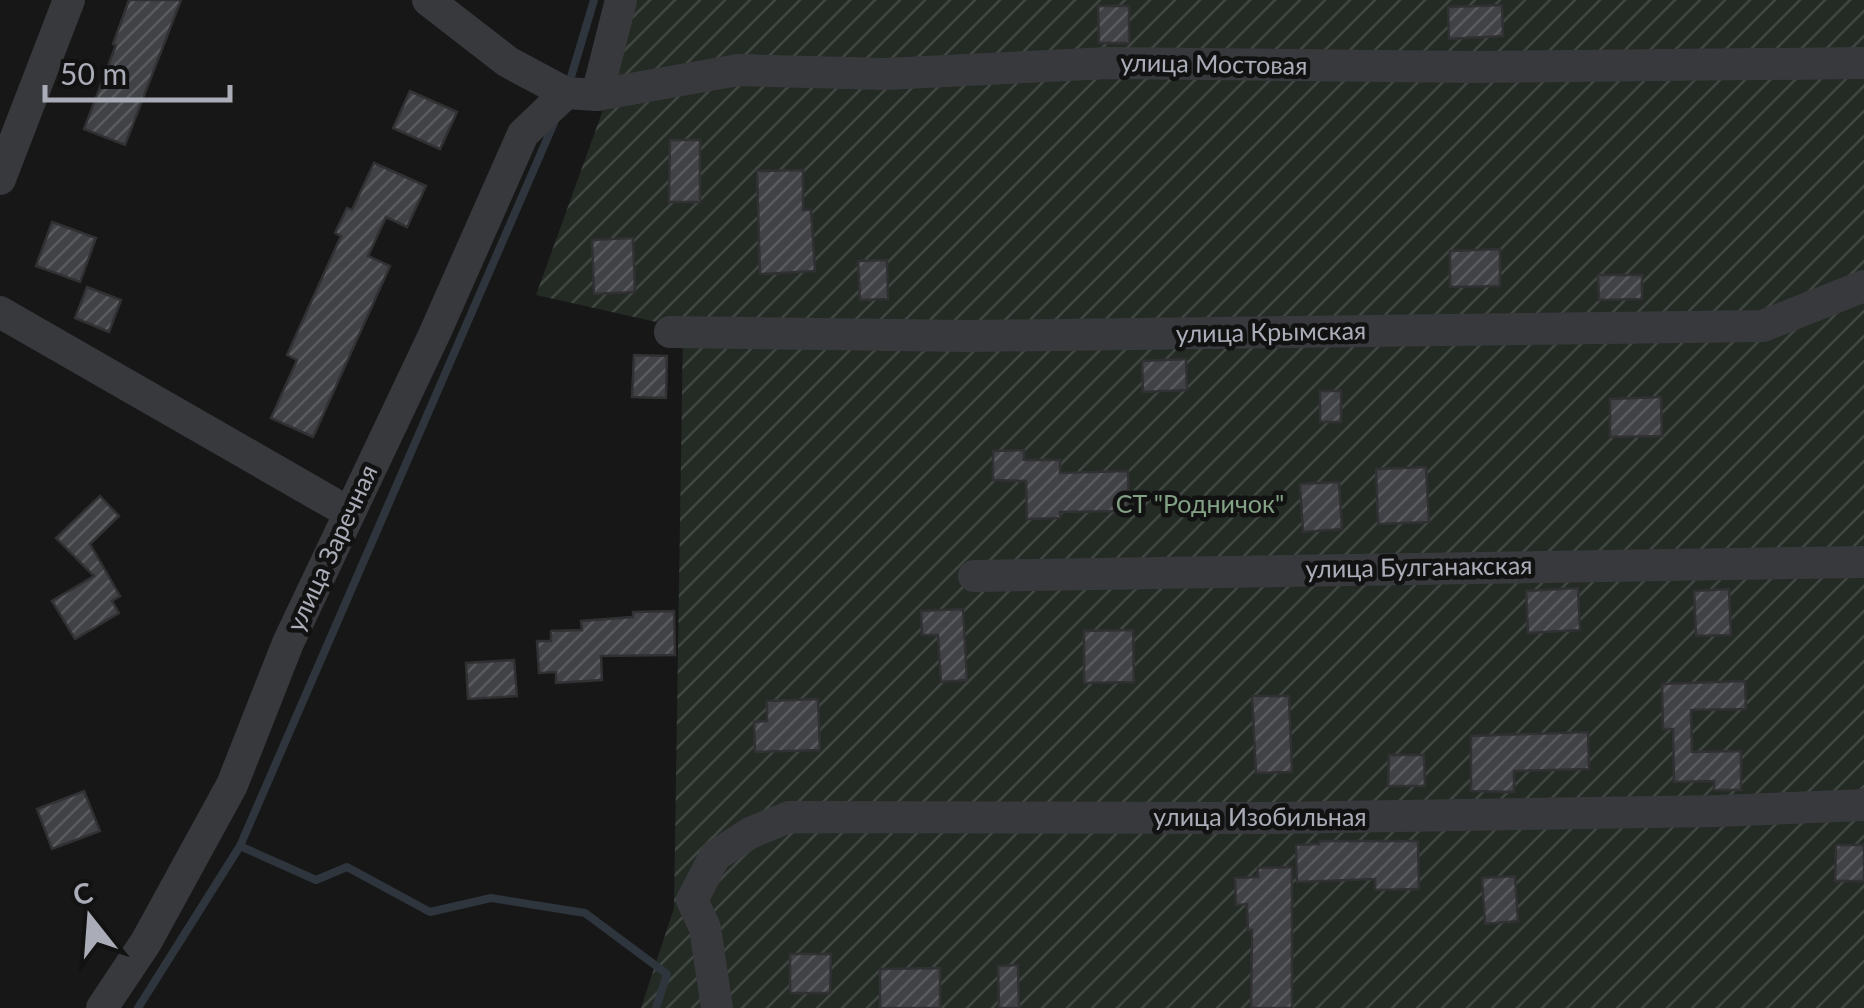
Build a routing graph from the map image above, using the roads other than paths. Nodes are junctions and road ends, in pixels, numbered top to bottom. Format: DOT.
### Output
graph roads {
  1 [pos="68,0"];
  2 [pos="428,0"];
  3 [pos="622,0"];
  4 [pos="1864,63"];
  5 [pos="582,94"];
  6 [pos="0,179"];
  7 [pos="1864,286"];
  8 [pos="0,312"];
  9 [pos="670,332"];
  10 [pos="348,512"];
  11 [pos="1864,562"];
  12 [pos="974,576"];
  13 [pos="1864,806"];
  14 [pos="102,1008"];
  15 [pos="717,1008"];
  1 -- 6 [label="street"];
  2 -- 5 [label="street"];
  3 -- 5 [label="street"];
  4 -- 5 [label="street, улица Мостовая"];
  5 -- 10 [label="street, улица Заречная"];
  7 -- 9 [label="street, улица Крымская"];
  8 -- 10 [label="street"];
  10 -- 14 [label="street, улица Заречная"];
  11 -- 12 [label="street, улица Булганакская"];
  13 -- 15 [label="street, улица Изобильная"];
}
